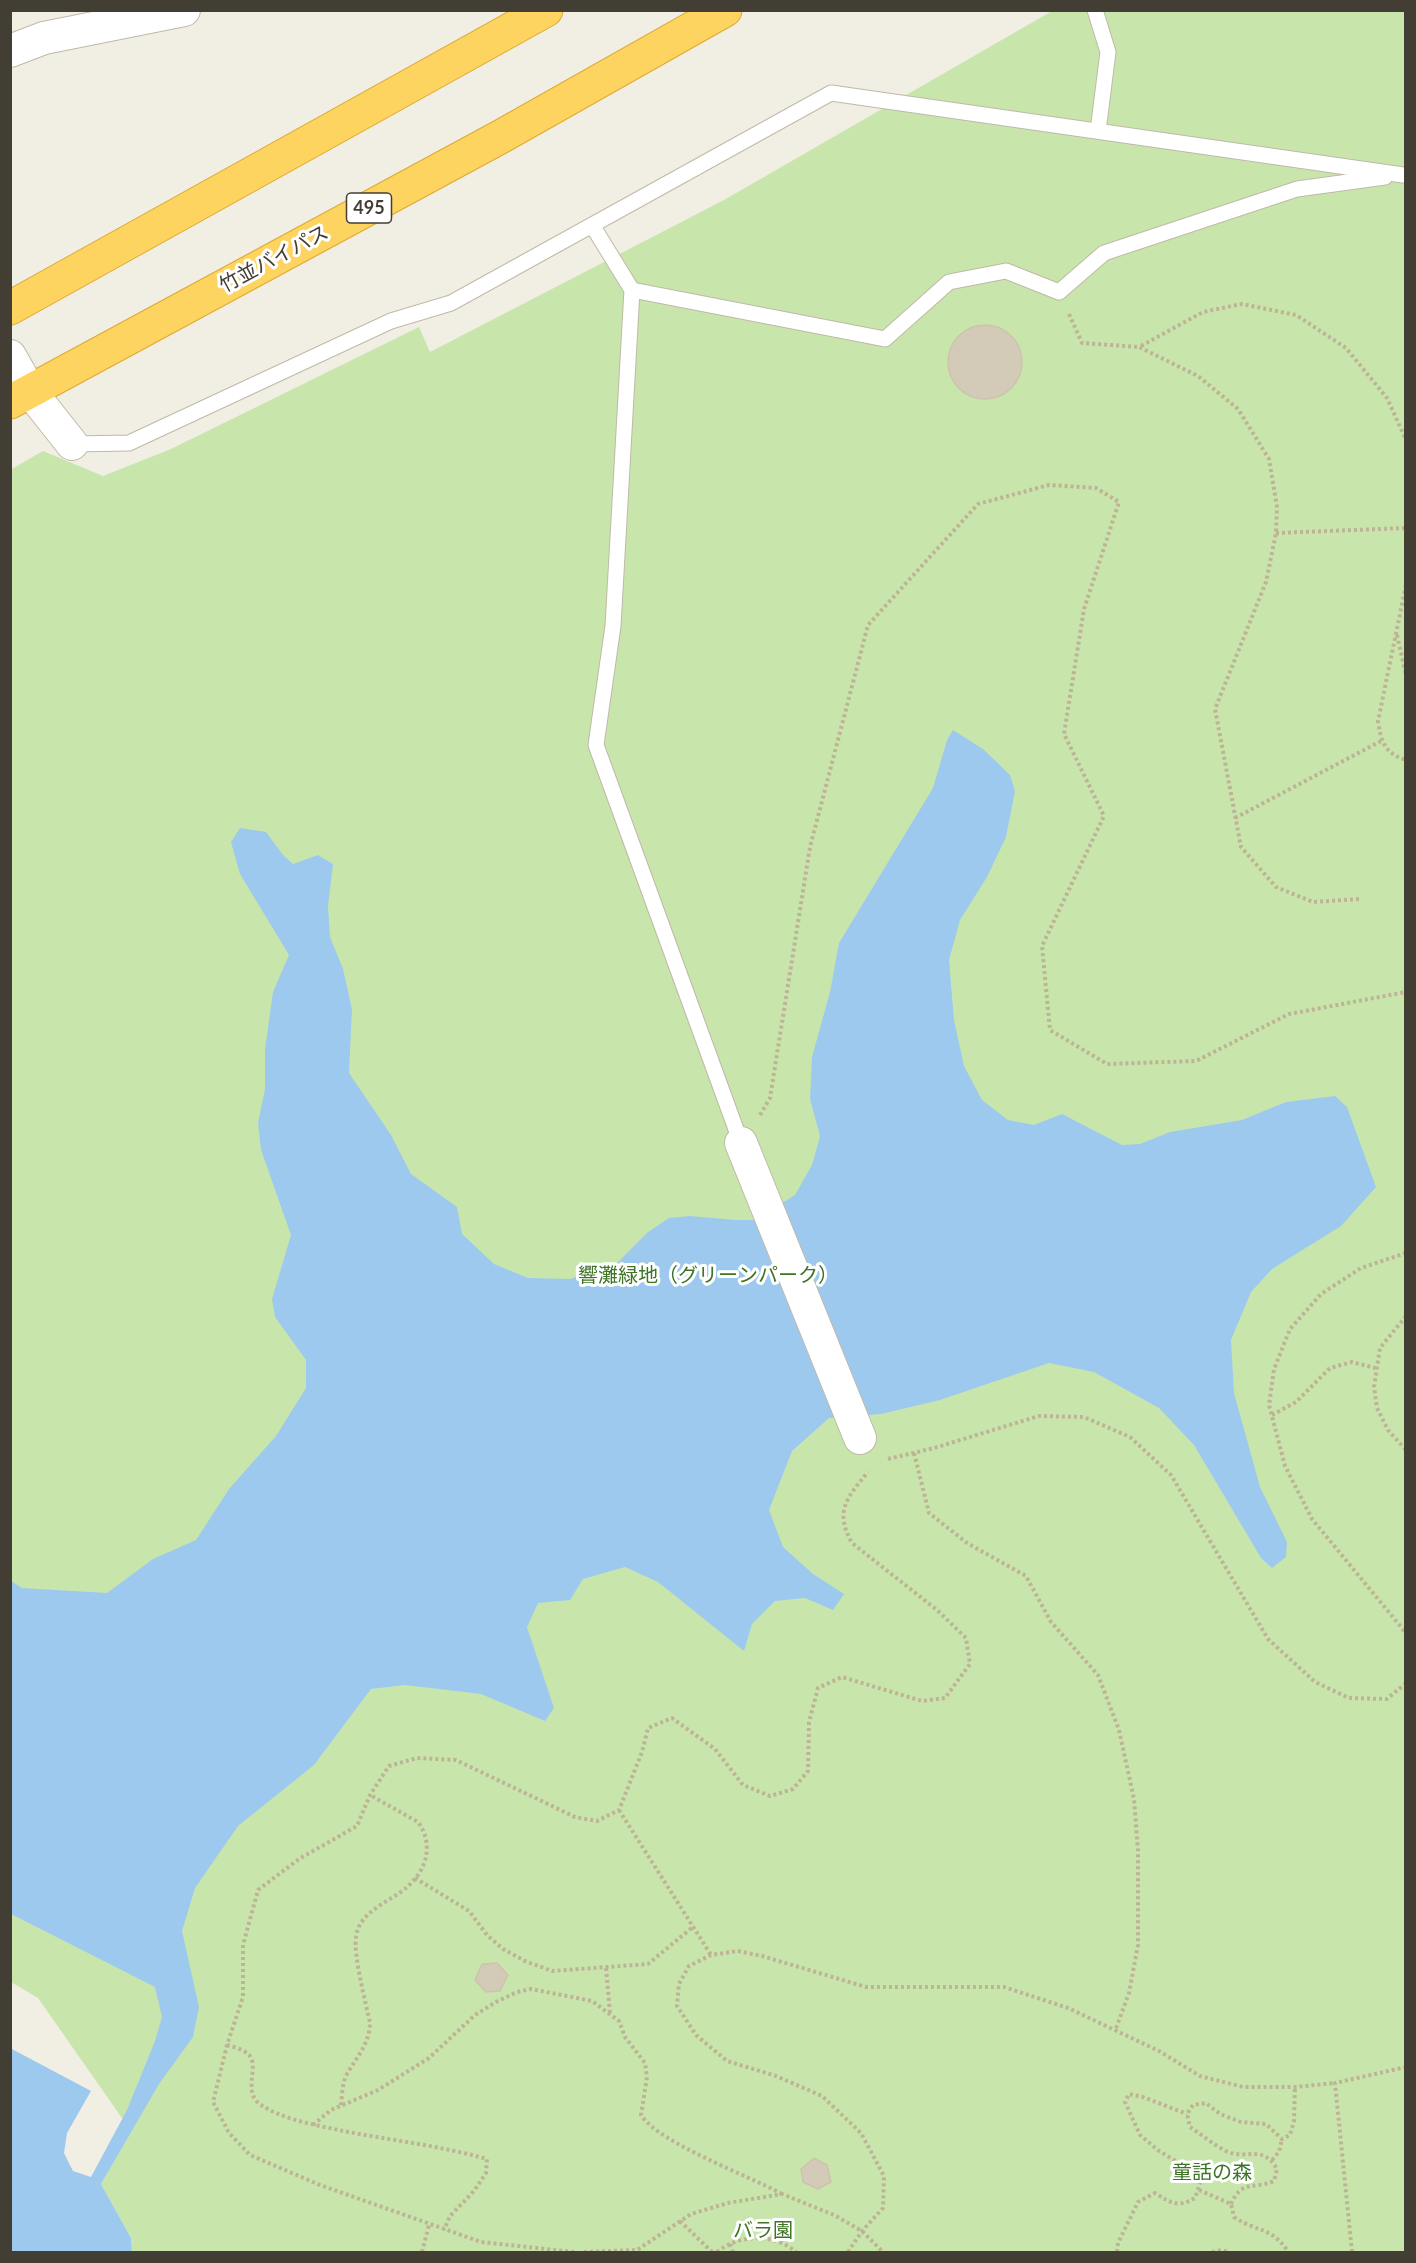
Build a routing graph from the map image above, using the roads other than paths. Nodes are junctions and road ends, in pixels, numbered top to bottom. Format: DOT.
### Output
graph roads {
  1 [pos="184,10"];
  2 [pos="546,10"];
  3 [pos="725,10"];
  4 [pos="1095,10"];
  5 [pos="10,51"];
  6 [pos="1098,131"];
  7 [pos="1404,175"];
  8 [pos="592,225"];
  9 [pos="632,290"];
  10 [pos="10,308"];
  11 [pos="10,356"];
  12 [pos="20,397"];
  13 [pos="72,444"];
  14 [pos="741,1143"];
  15 [pos="860,1438"];
  1 -- 5 [label="street"];
  2 -- 10 [label="highway"];
  3 -- 12 [label="highway, 竹並バイパス / 495"];
  4 -- 6 [label="lane"];
  6 -- 7 [label="lane"];
  6 -- 8 [label="lane"];
  7 -- 9 [label="lane"];
  8 -- 9 [label="lane"];
  8 -- 13 [label="lane"];
  9 -- 14 [label="lane"];
  11 -- 12 [label="street"];
  12 -- 13 [label="street"];
  14 -- 15 [label="street"];
}
